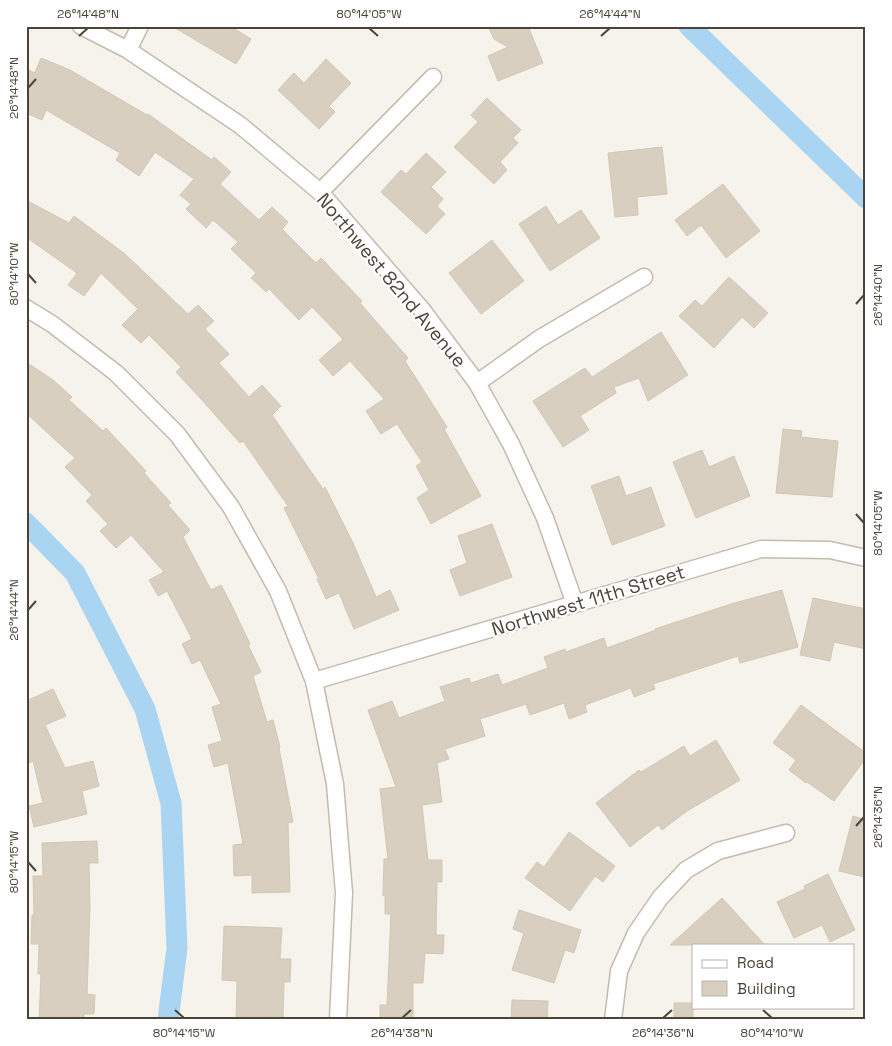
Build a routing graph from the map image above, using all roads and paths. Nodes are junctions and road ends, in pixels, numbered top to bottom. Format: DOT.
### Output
graph roads {
  1 [pos="81,26"];
  2 [pos="140,26"];
  3 [pos="128,50"];
  4 [pos="432,77"];
  5 [pos="320,192"];
  6 [pos="644,277"];
  7 [pos="26,308"];
  8 [pos="477,383"];
  9 [pos="866,558"];
  10 [pos="575,604"];
  11 [pos="314,681"];
  12 [pos="786,833"];
  13 [pos="338,1020"];
  14 [pos="613,1020"];
  1 -- 3 [label="street, Northwest 82nd Avenue"];
  2 -- 3 [label="street"];
  3 -- 5 [label="street, Northwest 82nd Avenue"];
  4 -- 5 [label="street"];
  5 -- 8 [label="street, Northwest 82nd Avenue"];
  6 -- 8 [label="street"];
  7 -- 11 [label="street"];
  8 -- 10 [label="street, Northwest 82nd Avenue"];
  9 -- 10 [label="street, Northwest 11th Street"];
  10 -- 11 [label="street, Northwest 11th Street"];
  11 -- 13 [label="street"];
  12 -- 14 [label="street"];
}
